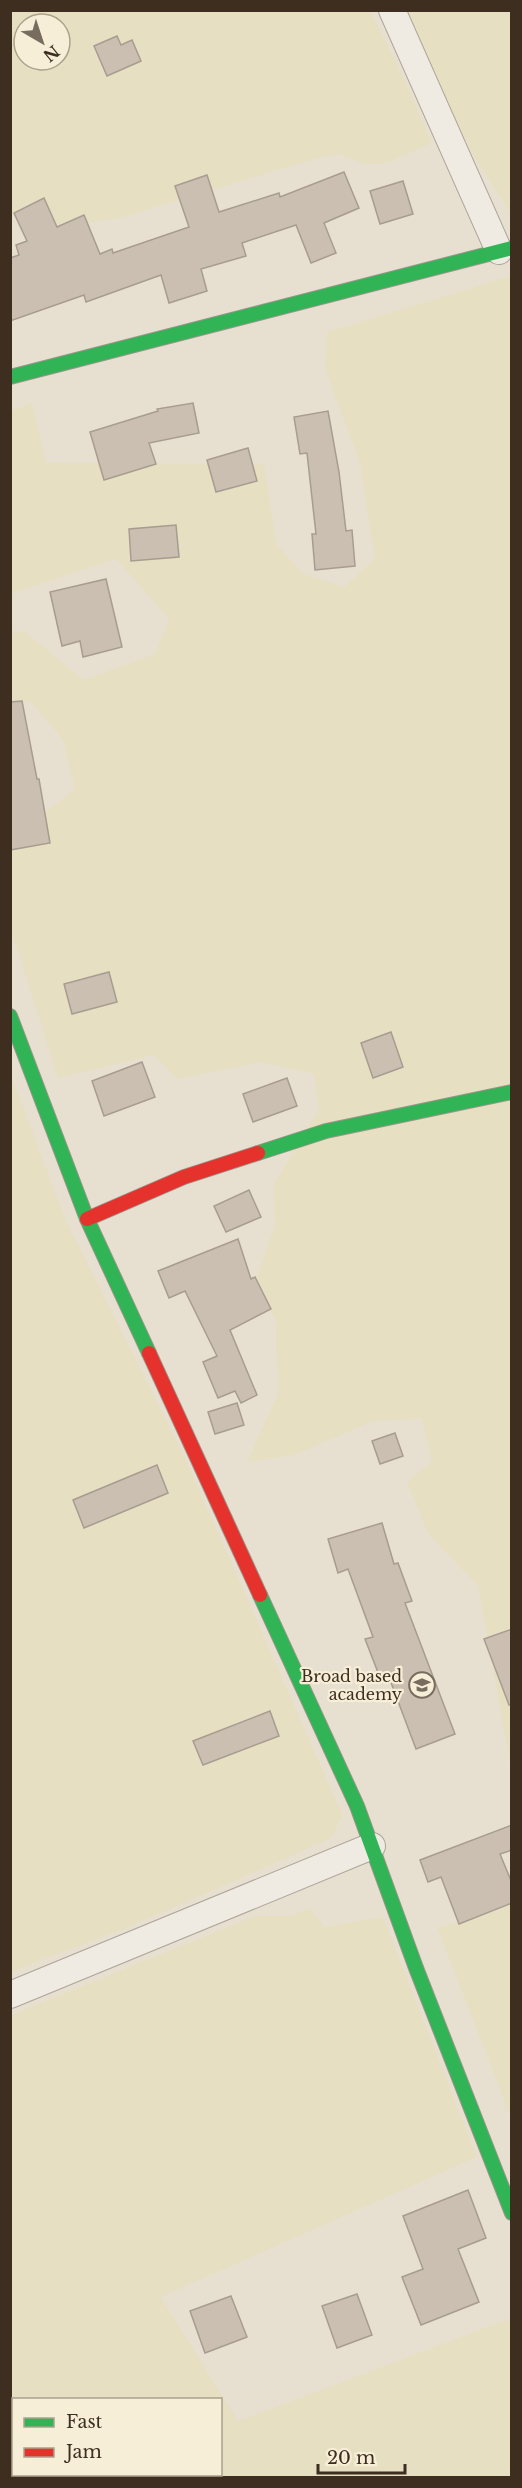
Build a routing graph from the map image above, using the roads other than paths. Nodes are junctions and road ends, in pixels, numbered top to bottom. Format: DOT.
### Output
graph roads {
  1 [pos="392,10"];
  2 [pos="505,249"];
  3 [pos="10,377"];
  4 [pos="10,1016"];
  5 [pos="512,1092"];
  6 [pos="87,1219"];
  7 [pos="372,1846"];
  8 [pos="10,1995"];
  9 [pos="512,2213"];
  1 -- 2 [label="street"];
  2 -- 3 [label="street"];
  4 -- 6 [label="street"];
  5 -- 6 [label="street"];
  6 -- 7 [label="street"];
  7 -- 8 [label="street"];
  7 -- 9 [label="street"];
}
